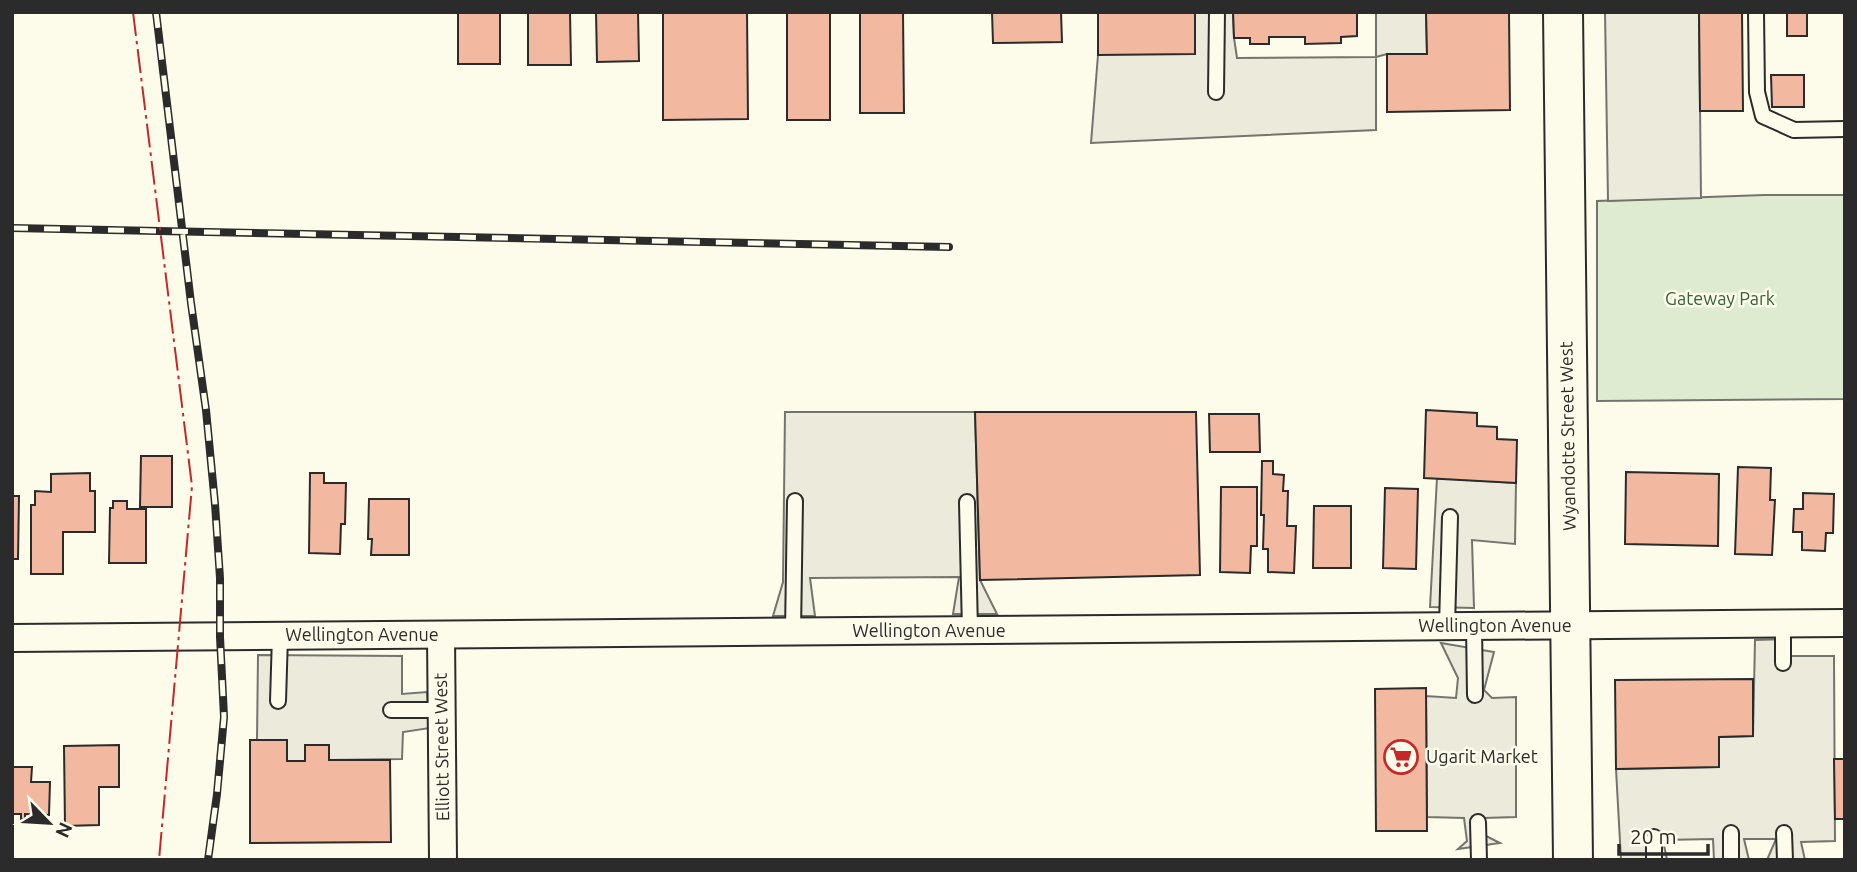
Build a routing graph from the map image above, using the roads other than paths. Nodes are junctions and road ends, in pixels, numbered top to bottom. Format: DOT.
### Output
graph roads {
  1 [pos="1217,12"];
  2 [pos="1563,12"];
  3 [pos="1756,12"];
  4 [pos="1216,92"];
  5 [pos="1845,129"];
  6 [pos="795,501"];
  7 [pos="967,502"];
  8 [pos="1451,517"];
  9 [pos="1845,623"];
  10 [pos="1783,624"];
  11 [pos="1570,625"];
  12 [pos="1447,626"];
  13 [pos="1474,626"];
  14 [pos="970,630"];
  15 [pos="793,632"];
  16 [pos="441,635"];
  17 [pos="280,636"];
  18 [pos="12,638"];
  19 [pos="1783,663"];
  20 [pos="1475,695"];
  21 [pos="278,701"];
  22 [pos="391,710"];
  23 [pos="441,710"];
  24 [pos="1478,822"];
  25 [pos="1731,833"];
  26 [pos="1784,833"];
  27 [pos="1654,837"];
  28 [pos="443,860"];
  29 [pos="1479,860"];
  30 [pos="1573,860"];
  31 [pos="1654,860"];
  32 [pos="1731,860"];
  33 [pos="1785,860"];
  1 -- 4 [label="lane"];
  2 -- 11 [label="main road, Wyandotte Street West"];
  3 -- 5 [label="lane"];
  6 -- 15 [label="lane"];
  7 -- 14 [label="lane"];
  8 -- 12 [label="lane"];
  9 -- 10 [label="street, Wellington Avenue"];
  10 -- 11 [label="street, Wellington Avenue"];
  10 -- 19 [label="lane"];
  11 -- 13 [label="street, Wellington Avenue"];
  11 -- 30 [label="main road, Wyandotte Street West"];
  12 -- 13 [label="street, Wellington Avenue"];
  12 -- 14 [label="street, Wellington Avenue"];
  13 -- 20 [label="lane"];
  14 -- 15 [label="street, Wellington Avenue"];
  15 -- 16 [label="street, Wellington Avenue"];
  16 -- 17 [label="street, Wellington Avenue"];
  16 -- 23 [label="street, Elliott Street West"];
  17 -- 18 [label="street, Wellington Avenue"];
  17 -- 21 [label="lane"];
  22 -- 23 [label="lane"];
  23 -- 28 [label="street, Elliott Street West"];
  24 -- 29 [label="lane"];
  25 -- 32 [label="lane"];
  26 -- 33 [label="lane"];
  27 -- 31 [label="lane"];
}
